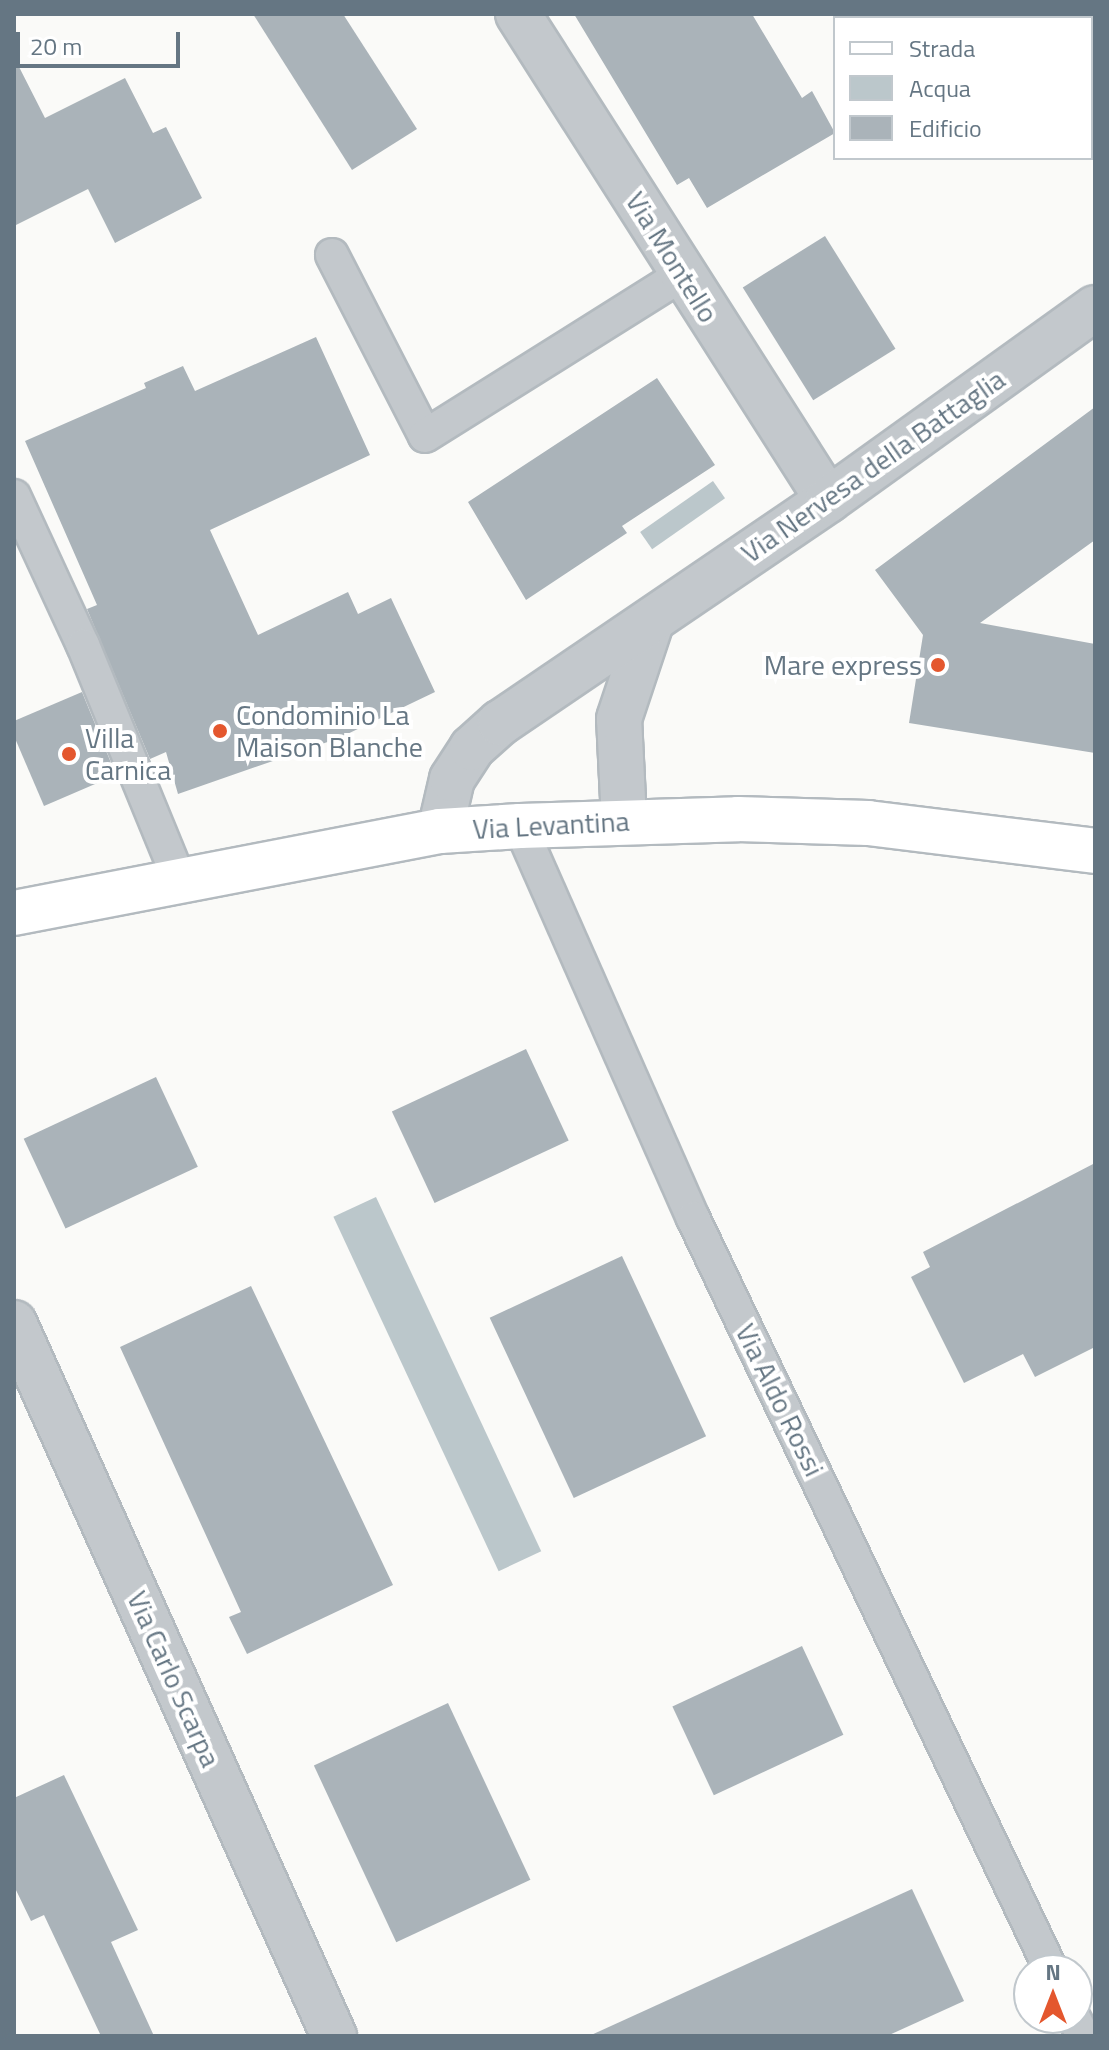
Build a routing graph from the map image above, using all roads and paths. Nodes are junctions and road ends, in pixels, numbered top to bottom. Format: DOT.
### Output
graph roads {
  1 [pos="518,14"];
  2 [pos="332,255"];
  3 [pos="683,274"];
  4 [pos="1095,308"];
  5 [pos="14,496"];
  6 [pos="828,500"];
  7 [pos="651,623"];
  8 [pos="624,820"];
  9 [pos="520,826"];
  10 [pos="440,831"];
  11 [pos="1095,851"];
  12 [pos="179,879"];
  13 [pos="14,913"];
  14 [pos="14,1323"];
  15 [pos="1043,1954"];
  16 [pos="334,2036"];
  1 -- 3 [label="street, Via Montello"];
  2 -- 3 [label="lane"];
  3 -- 6 [label="street, Via Montello"];
  4 -- 6 [label="street, Via Nervesa della Battaglia"];
  5 -- 12 [label="lane"];
  6 -- 7 [label="street, Via Nervesa della Battaglia"];
  7 -- 8 [label="street"];
  7 -- 10 [label="street, Via Nervesa della Battaglia"];
  8 -- 9 [label="street, Via Levantina"];
  8 -- 11 [label="street, Via Levantina"];
  9 -- 10 [label="street, Via Levantina"];
  9 -- 15 [label="lane, Via Aldo Rossi"];
  10 -- 12 [label="street, Via Levantina"];
  12 -- 13 [label="street, Via Levantina"];
  14 -- 16 [label="street, Via Carlo Scarpa"];
}
